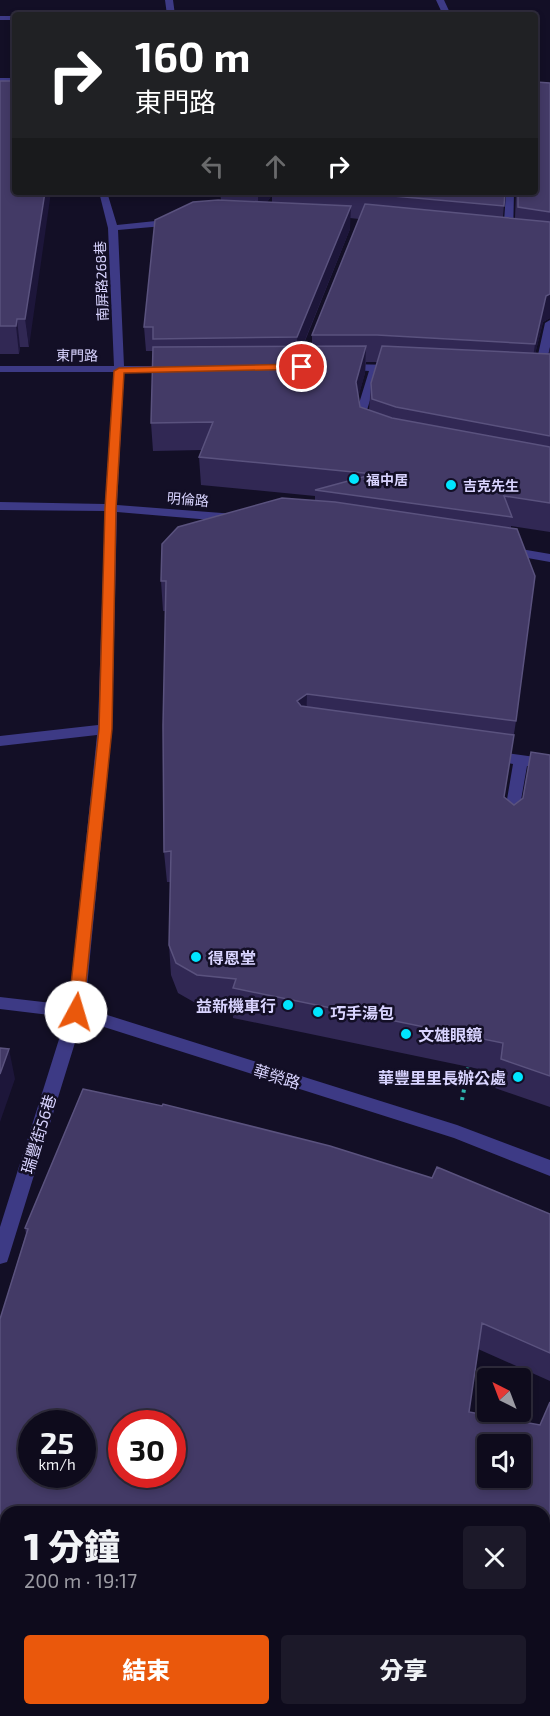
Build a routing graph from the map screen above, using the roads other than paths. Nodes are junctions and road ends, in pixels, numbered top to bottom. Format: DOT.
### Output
graph roads {
  1 [pos="105,195"];
  2 [pos="510,195"];
  3 [pos="184,221"];
  4 [pos="113,228"];
  5 [pos="497,236"];
  6 [pos="550,323"];
  7 [pos="333,367"];
  8 [pos="375,367"];
  9 [pos="0,369"];
  10 [pos="188,369"];
  11 [pos="410,369"];
  12 [pos="119,371"];
  13 [pos="550,377"];
  14 [pos="372,433"];
  15 [pos="0,506"];
  16 [pos="111,508"];
  17 [pos="251,520"];
  18 [pos="502,550"];
  19 [pos="550,558"];
  20 [pos="105,729"];
  21 [pos="0,741"];
  22 [pos="476,754"];
  23 [pos="521,760"];
  24 [pos="550,764"];
  25 [pos="509,828"];
  26 [pos="0,1004"];
  27 [pos="76,1012"];
  28 [pos="550,1168"];
  29 [pos="0,1256"];
  1 -- 4 [label="street, 南屏路268巷"];
  2 -- 5 [label="street"];
  3 -- 4 [label="street"];
  4 -- 12 [label="street, 南屏路268巷"];
  6 -- 13 [label="street"];
  7 -- 8 [label="street"];
  8 -- 11 [label="street"];
  8 -- 14 [label="street"];
  9 -- 12 [label="street, 東門路"];
  10 -- 12 [label="street, 東門路"];
  12 -- 16 [label="street, 南屏路268巷"];
  15 -- 16 [label="street, 明倫路"];
  16 -- 17 [label="street, 明倫路"];
  16 -- 20 [label="street, 南屏路268巷"];
  18 -- 19 [label="street"];
  20 -- 21 [label="street"];
  20 -- 27 [label="street, 瑞豐街56巷"];
  22 -- 23 [label="street"];
  23 -- 24 [label="street"];
  23 -- 25 [label="street"];
  26 -- 27 [label="street, 華榮路"];
  27 -- 28 [label="street, 華榮路"];
  27 -- 29 [label="street, 瑞豐街56巷"];
}
